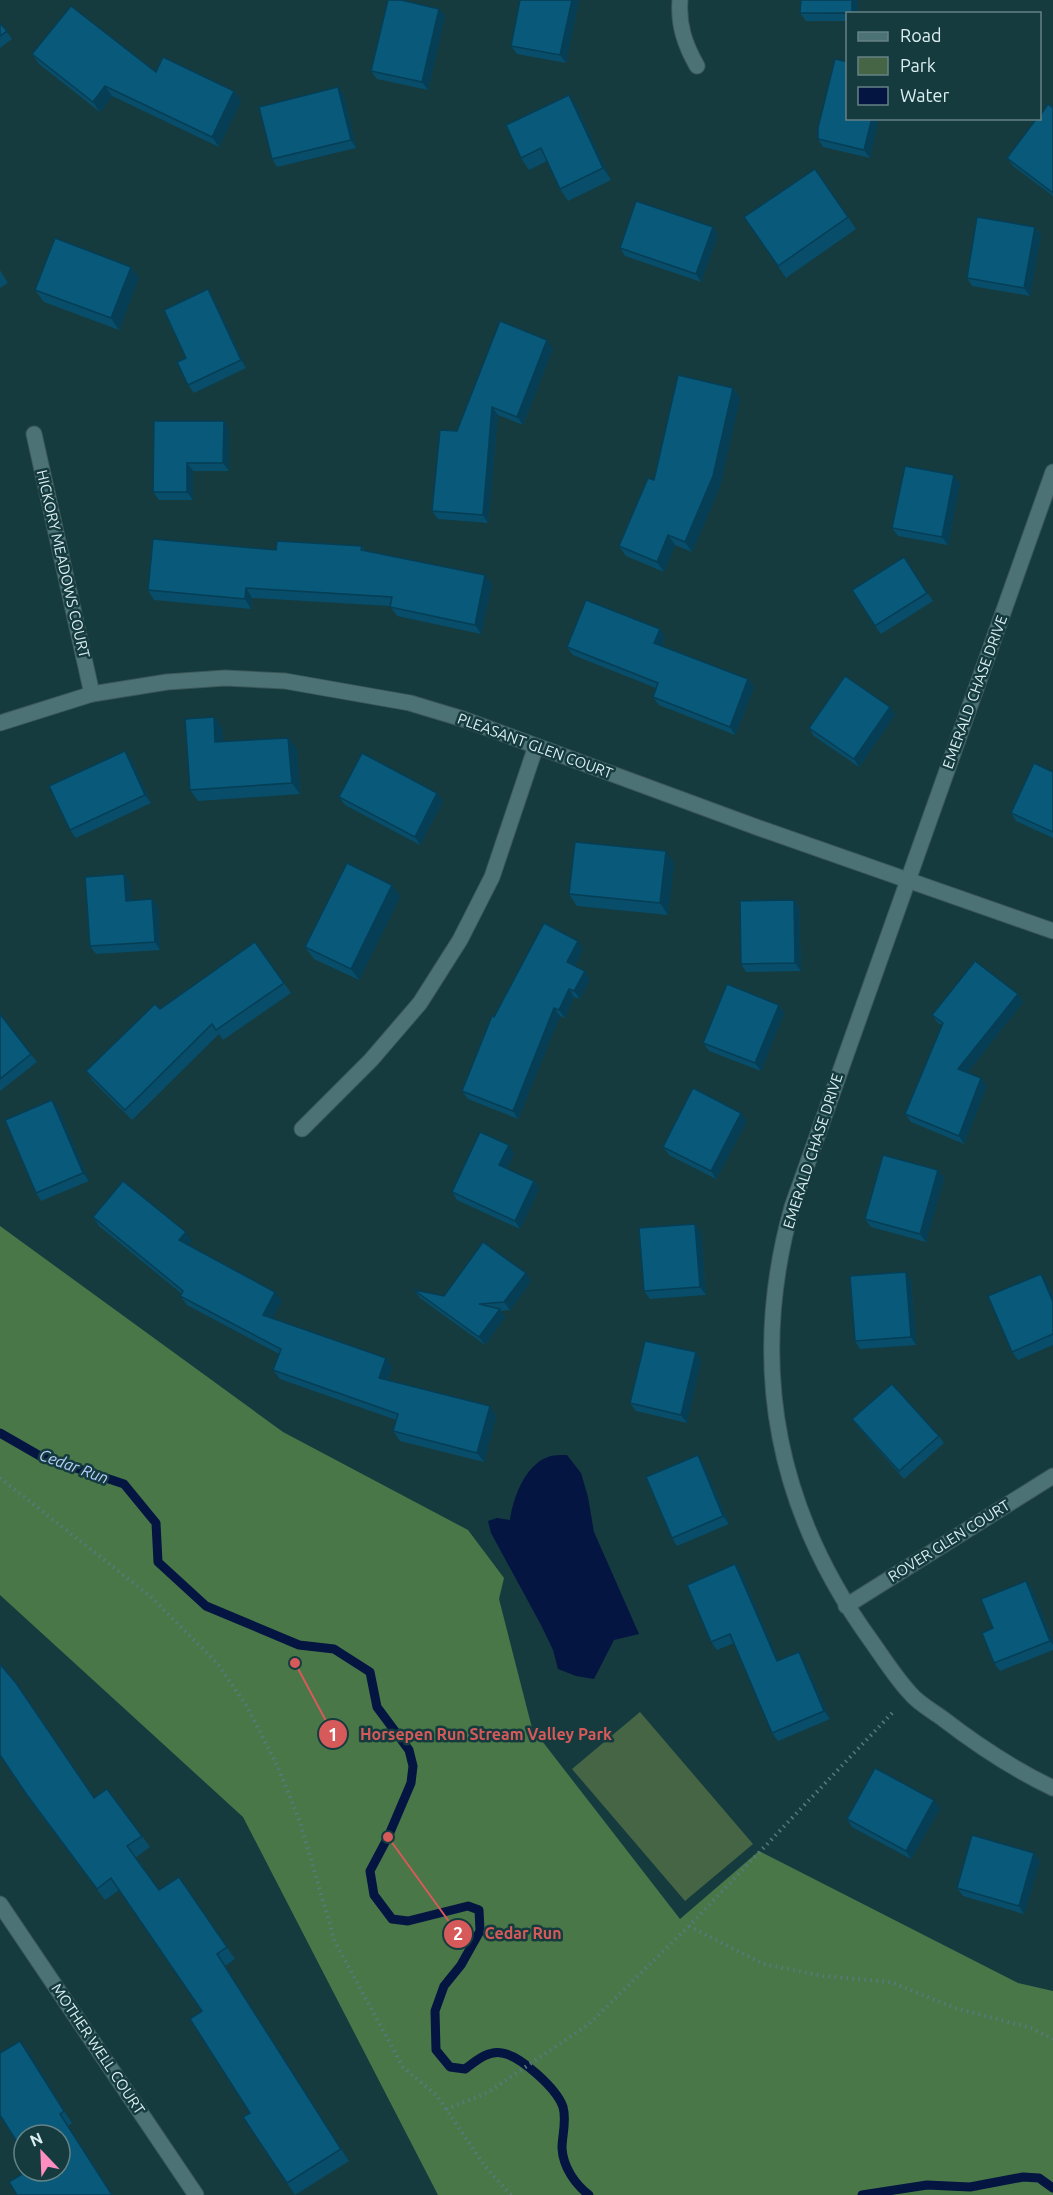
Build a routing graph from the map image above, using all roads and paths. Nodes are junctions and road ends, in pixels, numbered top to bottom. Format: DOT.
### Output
graph roads {
  1 [pos="680,0"];
  2 [pos="697,66"];
  3 [pos="34,434"];
  4 [pos="1053,472"];
  5 [pos="92,694"];
  6 [pos="0,723"];
  7 [pos="536,746"];
  8 [pos="908,879"];
  9 [pos="1053,931"];
  10 [pos="302,1129"];
  11 [pos="1053,1476"];
  12 [pos="0,1478"];
  13 [pos="846,1606"];
  14 [pos="910,1694"];
  15 [pos="1053,1788"];
  16 [pos="0,1904"];
  17 [pos="689,1926"];
  18 [pos="1053,2039"];
  19 [pos="446,2109"];
  20 [pos="196,2195"];
  21 [pos="511,2195"];
  1 -- 2 [label="street"];
  3 -- 5 [label="street, HICKORY MEADOWS COURT"];
  4 -- 8 [label="street, EMERALD CHASE DRIVE"];
  5 -- 6 [label="street, PLEASANT GLEN COURT"];
  5 -- 7 [label="street, PLEASANT GLEN COURT"];
  7 -- 8 [label="street, PLEASANT GLEN COURT"];
  7 -- 10 [label="street"];
  8 -- 9 [label="street, PLEASANT GLEN COURT"];
  8 -- 13 [label="street, EMERALD CHASE DRIVE"];
  11 -- 13 [label="street, ROVER GLEN COURT"];
  12 -- 19 [label="path"];
  13 -- 14 [label="street, EMERALD CHASE DRIVE"];
  14 -- 15 [label="street, EMERALD CHASE DRIVE"];
  14 -- 17 [label="path"];
  16 -- 20 [label="street, MOTHER WELL COURT"];
  17 -- 18 [label="path"];
  17 -- 19 [label="path"];
  19 -- 21 [label="path"];
}
